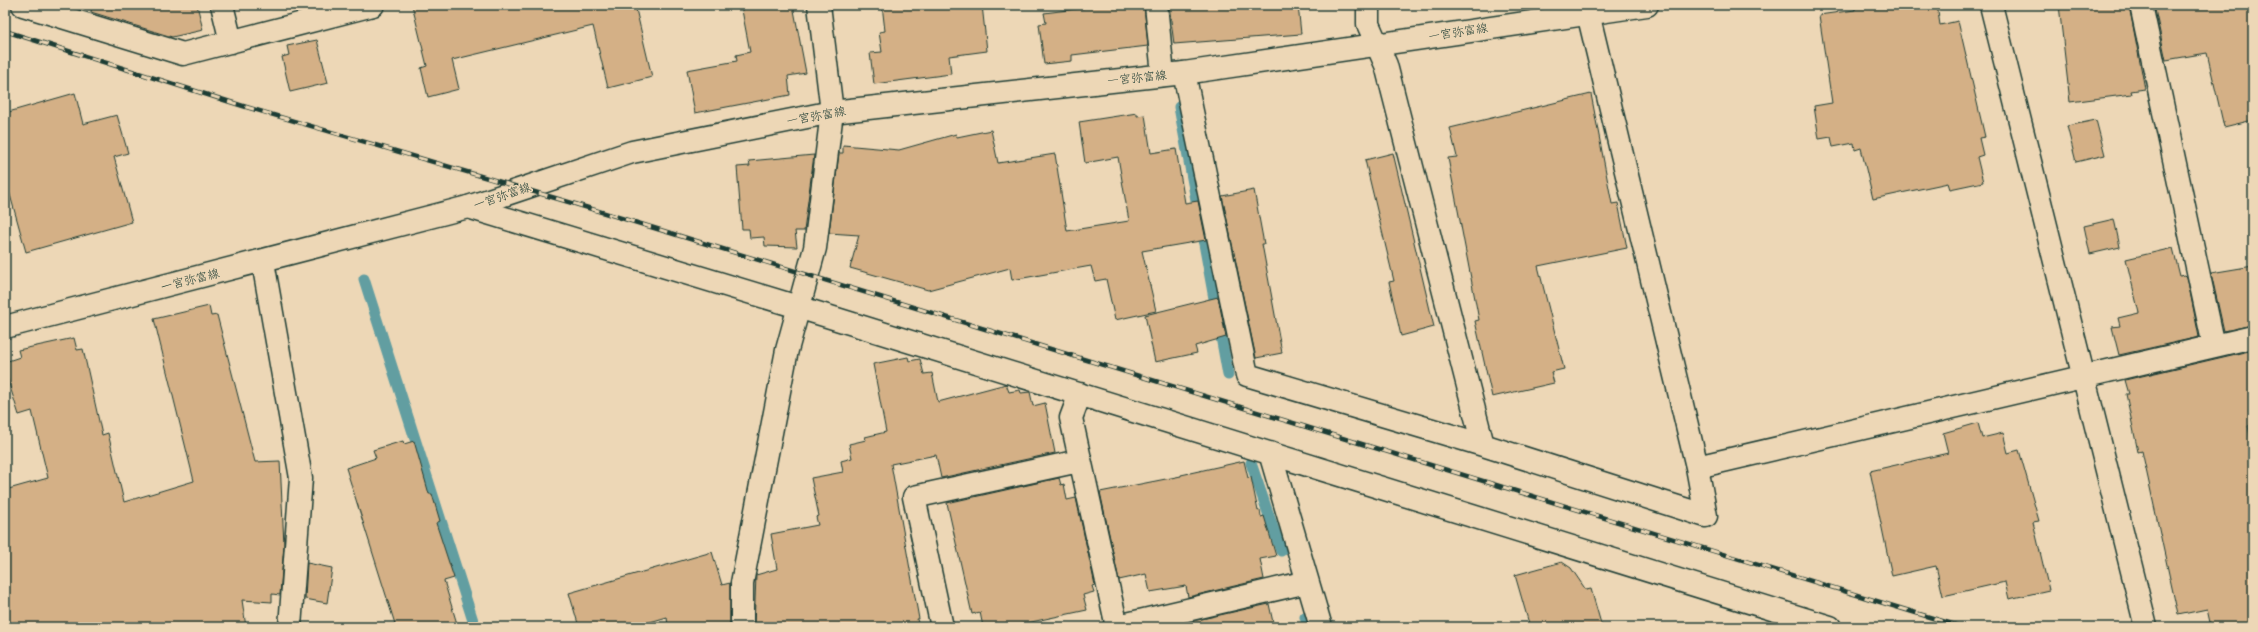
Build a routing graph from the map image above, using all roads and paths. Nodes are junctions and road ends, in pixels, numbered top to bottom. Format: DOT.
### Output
graph roads {
  1 [pos="23,5"];
  2 [pos="222,5"];
  3 [pos="373,5"];
  4 [pos="819,5"];
  5 [pos="1156,5"];
  6 [pos="1368,5"];
  7 [pos="1647,5"];
  8 [pos="1991,5"];
  9 [pos="2141,5"];
  10 [pos="1588,13"];
  11 [pos="231,42"];
  12 [pos="1377,45"];
  13 [pos="1174,74"];
  14 [pos="832,112"];
  15 [pos="468,207"];
  16 [pos="263,262"];
  17 [pos="798,307"];
  18 [pos="5,327"];
  19 [pos="2253,337"];
  20 [pos="2214,346"];
  21 [pos="2083,378"];
  22 [pos="1080,394"];
  23 [pos="1483,445"];
  24 [pos="1270,453"];
  25 [pos="1079,461"];
  26 [pos="1697,467"];
  27 [pos="1307,582"];
  28 [pos="290,627"];
  29 [pos="742,627"];
  30 [pos="942,627"];
  31 [pos="1116,627"];
  32 [pos="1321,627"];
  33 [pos="1830,627"];
  34 [pos="2146,627"];
  1 -- 11 [label="street"];
  2 -- 11 [label="street"];
  3 -- 11 [label="street"];
  4 -- 14 [label="street"];
  5 -- 13 [label="street"];
  6 -- 12 [label="street"];
  7 -- 10 [label="street, 一宮弥富線"];
  8 -- 21 [label="street"];
  9 -- 20 [label="street"];
  10 -- 12 [label="street, 一宮弥富線"];
  10 -- 26 [label="street"];
  12 -- 13 [label="street, 一宮弥富線"];
  12 -- 23 [label="street"];
  13 -- 14 [label="street, 一宮弥富線"];
  13 -- 23 [label="street"];
  14 -- 15 [label="street, 一宮弥富線"];
  14 -- 17 [label="street"];
  15 -- 16 [label="street, 一宮弥富線"];
  15 -- 17 [label="street"];
  16 -- 18 [label="street, 一宮弥富線"];
  16 -- 28 [label="street"];
  17 -- 22 [label="street"];
  17 -- 29 [label="street"];
  19 -- 20 [label="street"];
  20 -- 21 [label="street"];
  21 -- 26 [label="street"];
  21 -- 34 [label="street"];
  22 -- 24 [label="street"];
  22 -- 25 [label="street"];
  23 -- 26 [label="street"];
  24 -- 27 [label="street"];
  24 -- 33 [label="street"];
  25 -- 30 [label="street"];
  25 -- 31 [label="street"];
  27 -- 31 [label="street"];
  27 -- 32 [label="street"];
}
